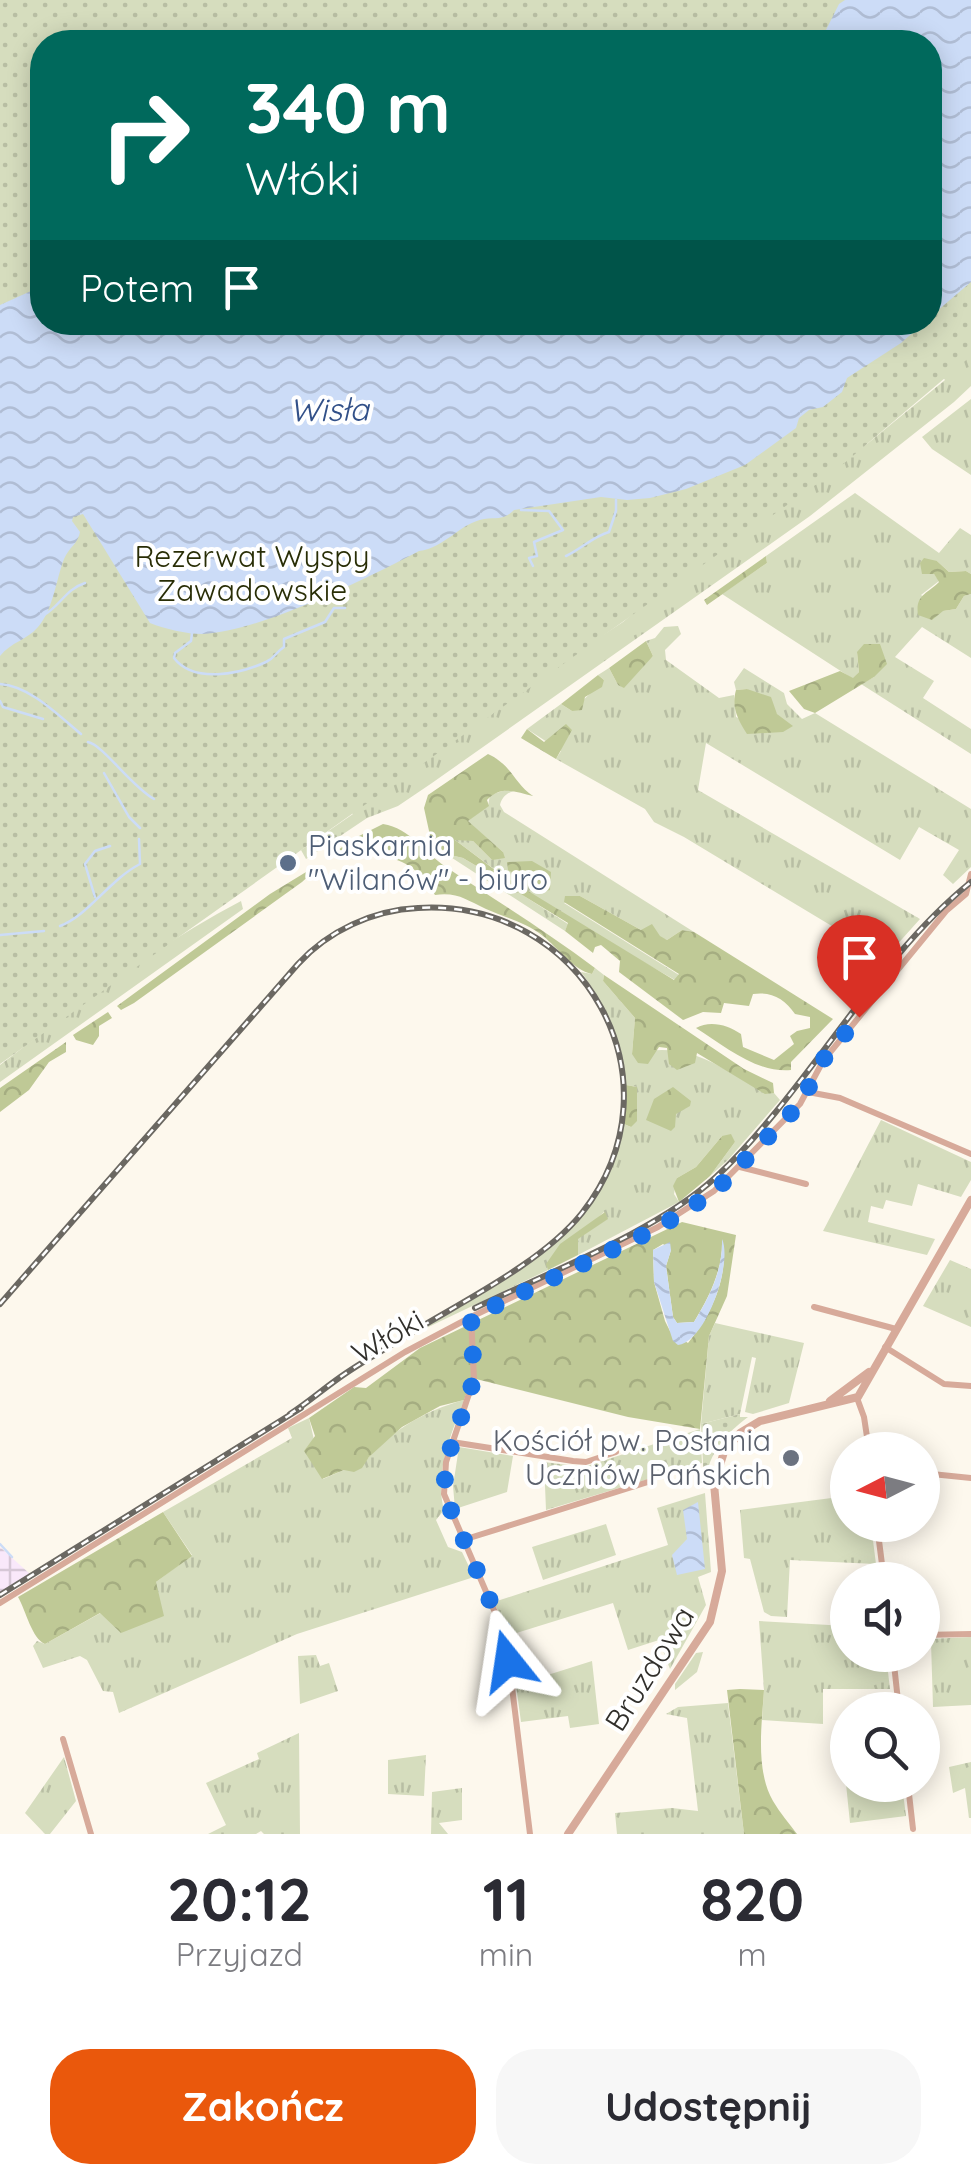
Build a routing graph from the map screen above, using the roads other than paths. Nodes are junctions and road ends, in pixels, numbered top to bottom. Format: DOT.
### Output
graph roads {
  1 [pos="971,874"];
  2 [pos="808,1092"];
  3 [pos="971,1154"];
  4 [pos="740,1166"];
  5 [pos="806,1184"];
  6 [pos="971,1200"];
  7 [pos="814,1307"];
  8 [pos="471,1317"];
  9 [pos="896,1329"];
  10 [pos="885,1347"];
  11 [pos="971,1386"];
  12 [pos="854,1393"];
  13 [pos="867,1432"];
  14 [pos="452,1442"];
  15 [pos="616,1452"];
  16 [pos="940,1475"];
  17 [pos="971,1478"];
  18 [pos="648,1482"];
  19 [pos="462,1540"];
  20 [pos="0,1603"];
  21 [pos="971,1634"];
  22 [pos="940,1635"];
  23 [pos="63,1739"];
  24 [pos="910,1802"];
  25 [pos="913,1829"];
  26 [pos="91,1834"];
  27 [pos="530,1834"];
  28 [pos="568,1834"];
  1 -- 2 [label="street, Włóki"];
  2 -- 3 [label="street"];
  2 -- 4 [label="street, Włóki"];
  4 -- 5 [label="street"];
  4 -- 8 [label="street, Włóki"];
  6 -- 9 [label="street, Bruzdowa"];
  7 -- 9 [label="street"];
  8 -- 14 [label="street"];
  8 -- 20 [label="street, Włóki"];
  9 -- 10 [label="street, Bruzdowa"];
  10 -- 11 [label="street"];
  10 -- 12 [label="street, Bruzdowa"];
  12 -- 13 [label="street"];
  12 -- 28 [label="street, Bruzdowa"];
  14 -- 15 [label="street"];
  14 -- 19 [label="street"];
  16 -- 17 [label="street"];
  18 -- 19 [label="street"];
  19 -- 27 [label="street"];
  21 -- 22 [label="street"];
  23 -- 26 [label="street"];
  24 -- 25 [label="street"];
}
